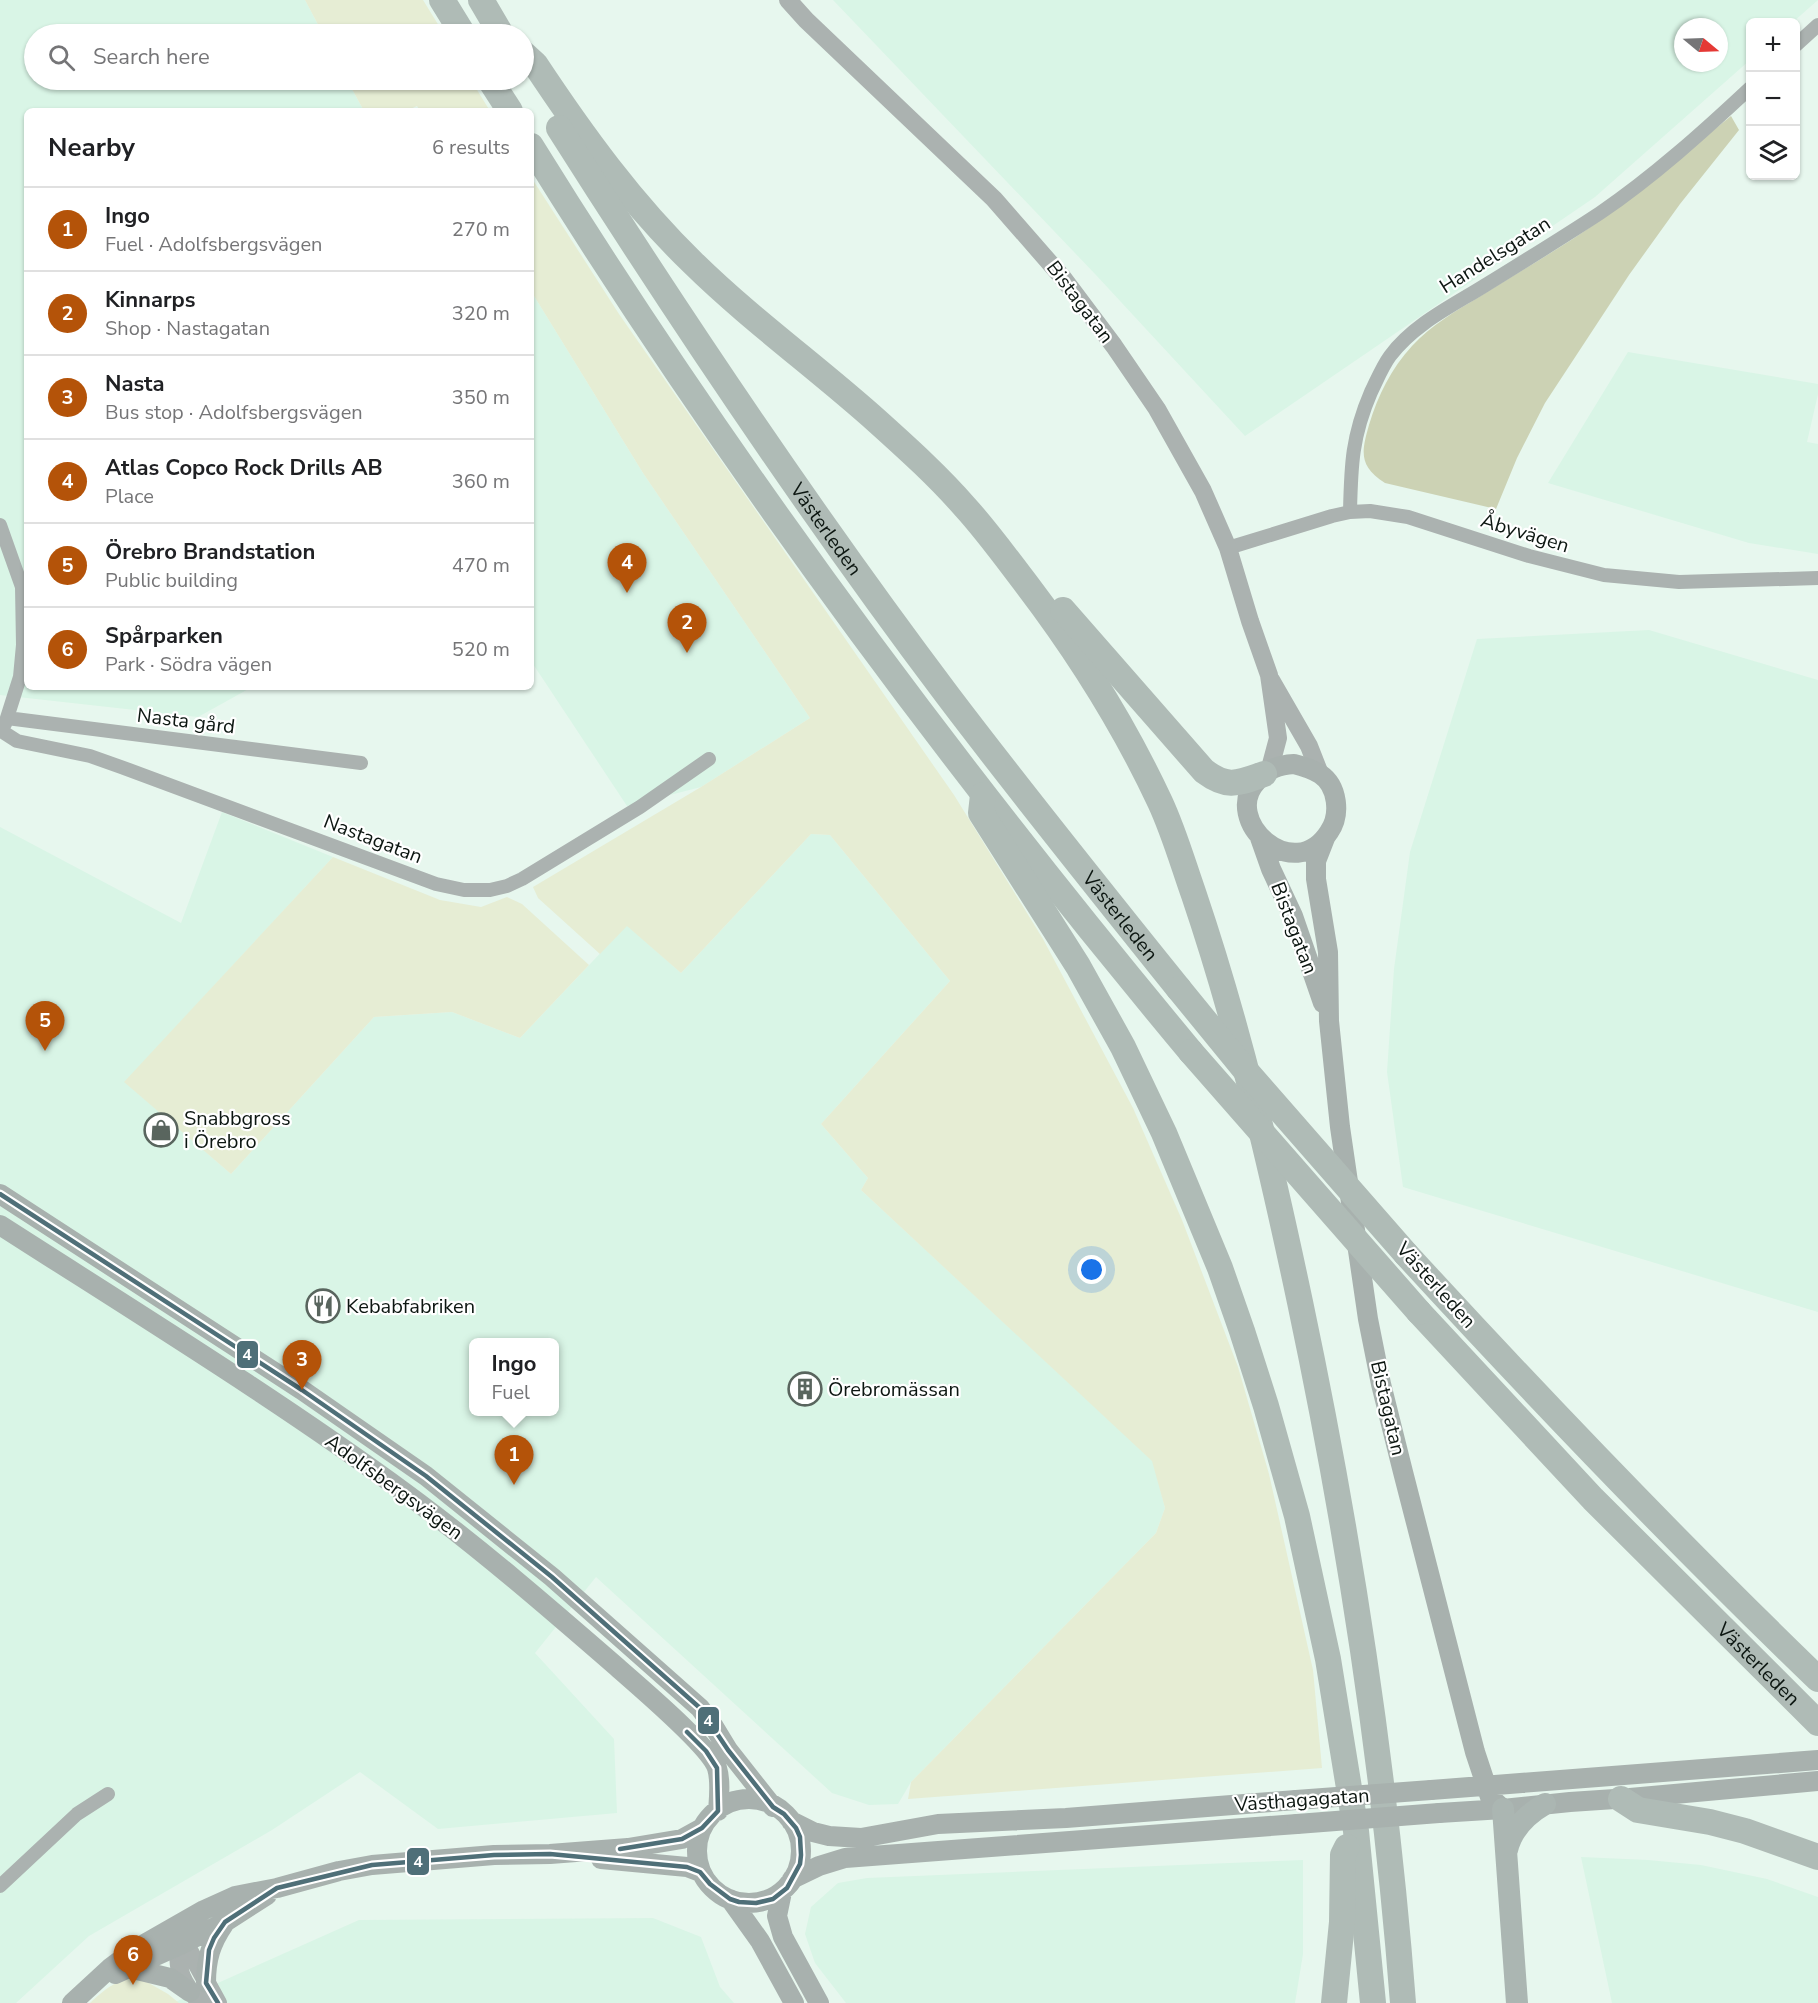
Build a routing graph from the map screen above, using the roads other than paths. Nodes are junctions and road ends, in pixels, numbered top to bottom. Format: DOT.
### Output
graph roads {
  1 [pos="442,0"];
  2 [pos="481,0"];
  3 [pos="788,0"];
  4 [pos="457,24"];
  5 [pos="496,24"];
  6 [pos="1818,25"];
  7 [pos="1800,41"];
  8 [pos="534,63"];
  9 [pos="534,87"];
  10 [pos="496,90"];
  11 [pos="1746,92"];
  12 [pos="508,108"];
  13 [pos="534,151"];
  14 [pos="1350,512"];
  15 [pos="0,525"];
  16 [pos="980,526"];
  17 [pos="1228,548"];
  18 [pos="1818,579"];
  19 [pos="1269,675"];
  20 [pos="7,718"];
  21 [pos="1,734"];
  22 [pos="710,759"];
  23 [pos="361,763"];
  24 [pos="1267,771"];
  25 [pos="1320,774"];
  26 [pos="983,795"];
  27 [pos="1259,835"];
  28 [pos="1325,838"];
  29 [pos="1329,1021"];
  30 [pos="0,1194"];
  31 [pos="0,1225"];
  32 [pos="167,1302"];
  33 [pos="150,1322"];
  34 [pos="366,1434"];
  35 [pos="350,1454"];
  36 [pos="552,1577"];
  37 [pos="536,1596"];
  38 [pos="1818,1679"];
  39 [pos="1818,1723"];
  40 [pos="1818,1760"];
  41 [pos="1818,1781"];
  42 [pos="1488,1786"];
  43 [pos="108,1794"];
  44 [pos="1621,1799"];
  45 [pos="1545,1804"];
  46 [pos="773,1807"];
  47 [pos="718,1811"];
  48 [pos="1516,1812"];
  49 [pos="791,1821"];
  50 [pos="702,1828"];
  51 [pos="1356,1831"];
  52 [pos="550,1854"];
  53 [pos="1818,1857"];
  54 [pos="700,1872"];
  55 [pos="0,1886"];
  56 [pos="787,1886"];
  57 [pos="276,1888"];
  58 [pos="730,1899"];
  59 [pos="225,1922"];
  60 [pos="178,1935"];
  61 [pos="129,1968"];
  62 [pos="199,1992"];
  63 [pos="79,1996"];
  64 [pos="218,2003"];
  65 [pos="794,2003"];
  66 [pos="819,2003"];
  67 [pos="1334,2003"];
  68 [pos="1373,2003"];
  69 [pos="1404,2003"];
  70 [pos="1517,2003"];
  1 -- 4 [label="highway"];
  2 -- 5 [label="highway"];
  3 -- 17 [label="street, Bistagatan"];
  6 -- 7 [label="street"];
  8 -- 16 [label="highway"];
  9 -- 38 [label="highway, Västerleden, bridge"];
  10 -- 12 [label="highway"];
  11 -- 14 [label="street, Handelsgatan"];
  13 -- 26 [label="highway, Västerleden"];
  14 -- 17 [label="street, Åbyvägen"];
  14 -- 18 [label="street, Åbyvägen"];
  15 -- 20 [label="street, Nastagatan"];
  16 -- 24 [label="highway"];
  16 -- 69 [label="highway"];
  17 -- 19 [label="street, Bistagatan"];
  19 -- 24 [label="street, Bistagatan"];
  19 -- 25 [label="street, Bistagatan"];
  20 -- 21 [label="street, Nastagatan"];
  20 -- 23 [label="street, Nasta gård"];
  21 -- 22 [label="street, Nastagatan"];
  24 -- 25 [label="main road"];
  24 -- 27 [label="main road"];
  25 -- 28 [label="main road"];
  26 -- 39 [label="highway, Västerleden, bridge"];
  26 -- 51 [label="highway"];
  27 -- 28 [label="main road"];
  27 -- 29 [label="main road, Bistagatan"];
  28 -- 29 [label="main road, Bistagatan"];
  29 -- 42 [label="main road, Bistagatan"];
  30 -- 32 [label="main road, Adolfsbergsvägen"];
  31 -- 33 [label="main road, Adolfsbergsvägen"];
  32 -- 33 [label="main road"];
  32 -- 34 [label="main road, Adolfsbergsvägen"];
  33 -- 35 [label="main road, Adolfsbergsvägen"];
  34 -- 35 [label="main road"];
  34 -- 36 [label="main road, Adolfsbergsvägen"];
  35 -- 37 [label="main road, Adolfsbergsvägen"];
  36 -- 37 [label="main road"];
  36 -- 46 [label="main road, Adolfsbergsvägen"];
  37 -- 47 [label="main road, Adolfsbergsvägen"];
  40 -- 42 [label="main road, Västhagagatan"];
  41 -- 44 [label="main road"];
  42 -- 48 [label="main road, Bistagatan"];
  42 -- 49 [label="main road, Västhagagatan, bridge"];
  43 -- 55 [label="street"];
  44 -- 45 [label="main road"];
  44 -- 53 [label="highway"];
  45 -- 48 [label="main road"];
  46 -- 47 [label="main road"];
  46 -- 49 [label="main road"];
  47 -- 50 [label="main road"];
  48 -- 56 [label="main road, Västhagagatan, bridge"];
  48 -- 70 [label="main road"];
  49 -- 56 [label="main road"];
  50 -- 52 [label="main road"];
  50 -- 54 [label="main road"];
  51 -- 67 [label="highway"];
  51 -- 68 [label="highway"];
  52 -- 54 [label="main road"];
  52 -- 57 [label="main road"];
  54 -- 58 [label="main road"];
  56 -- 58 [label="main road"];
  56 -- 66 [label="main road"];
  57 -- 59 [label="main road"];
  57 -- 60 [label="main road"];
  58 -- 65 [label="main road"];
  59 -- 60 [label="main road"];
  59 -- 62 [label="main road"];
  60 -- 61 [label="main road"];
  60 -- 62 [label="street"];
  60 -- 63 [label="main road"];
  61 -- 62 [label="main road"];
  61 -- 63 [label="main road"];
  62 -- 64 [label="street"];
}
